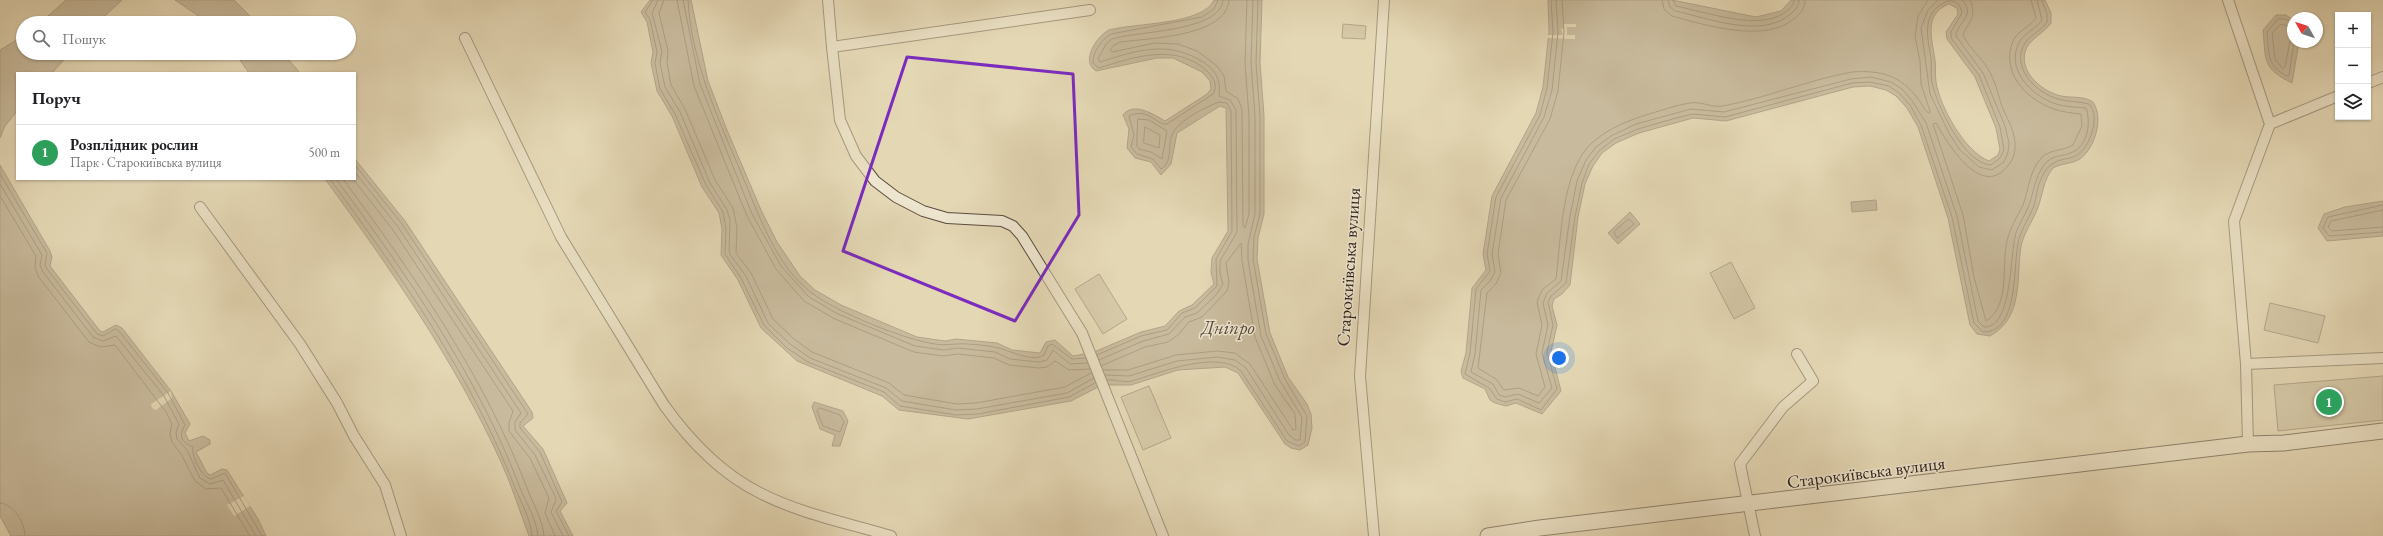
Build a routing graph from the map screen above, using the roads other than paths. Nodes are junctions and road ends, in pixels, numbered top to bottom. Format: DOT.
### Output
graph roads {
  1 [pos="828,0"];
  2 [pos="1384,0"];
  3 [pos="2228,0"];
  4 [pos="1090,10"];
  5 [pos="465,38"];
  6 [pos="832,47"];
  7 [pos="2383,77"];
  8 [pos="2371,82"];
  9 [pos="2335,97"];
  10 [pos="2270,124"];
  11 [pos="200,207"];
  12 [pos="1797,354"];
  13 [pos="2383,358"];
  14 [pos="2246,364"];
  15 [pos="2383,431"];
  16 [pos="2248,444"];
  17 [pos="1748,505"];
  18 [pos="401,536"];
  19 [pos="891,536"];
  20 [pos="1163,536"];
  21 [pos="1374,536"];
  22 [pos="1488,536"];
  23 [pos="1755,536"];
  1 -- 6 [label="street"];
  2 -- 21 [label="street, Старокиївська вулиця"];
  3 -- 10 [label="street"];
  4 -- 6 [label="street"];
  5 -- 19 [label="street"];
  6 -- 20 [label="street"];
  7 -- 8 [label="street"];
  9 -- 10 [label="street"];
  10 -- 14 [label="street"];
  11 -- 18 [label="street"];
  12 -- 17 [label="street"];
  13 -- 14 [label="street"];
  14 -- 16 [label="street"];
  15 -- 16 [label="street, Старокиївська вулиця"];
  16 -- 17 [label="street, Старокиївська вулиця"];
  17 -- 22 [label="street, Старокиївська вулиця"];
  17 -- 23 [label="street"];
}
